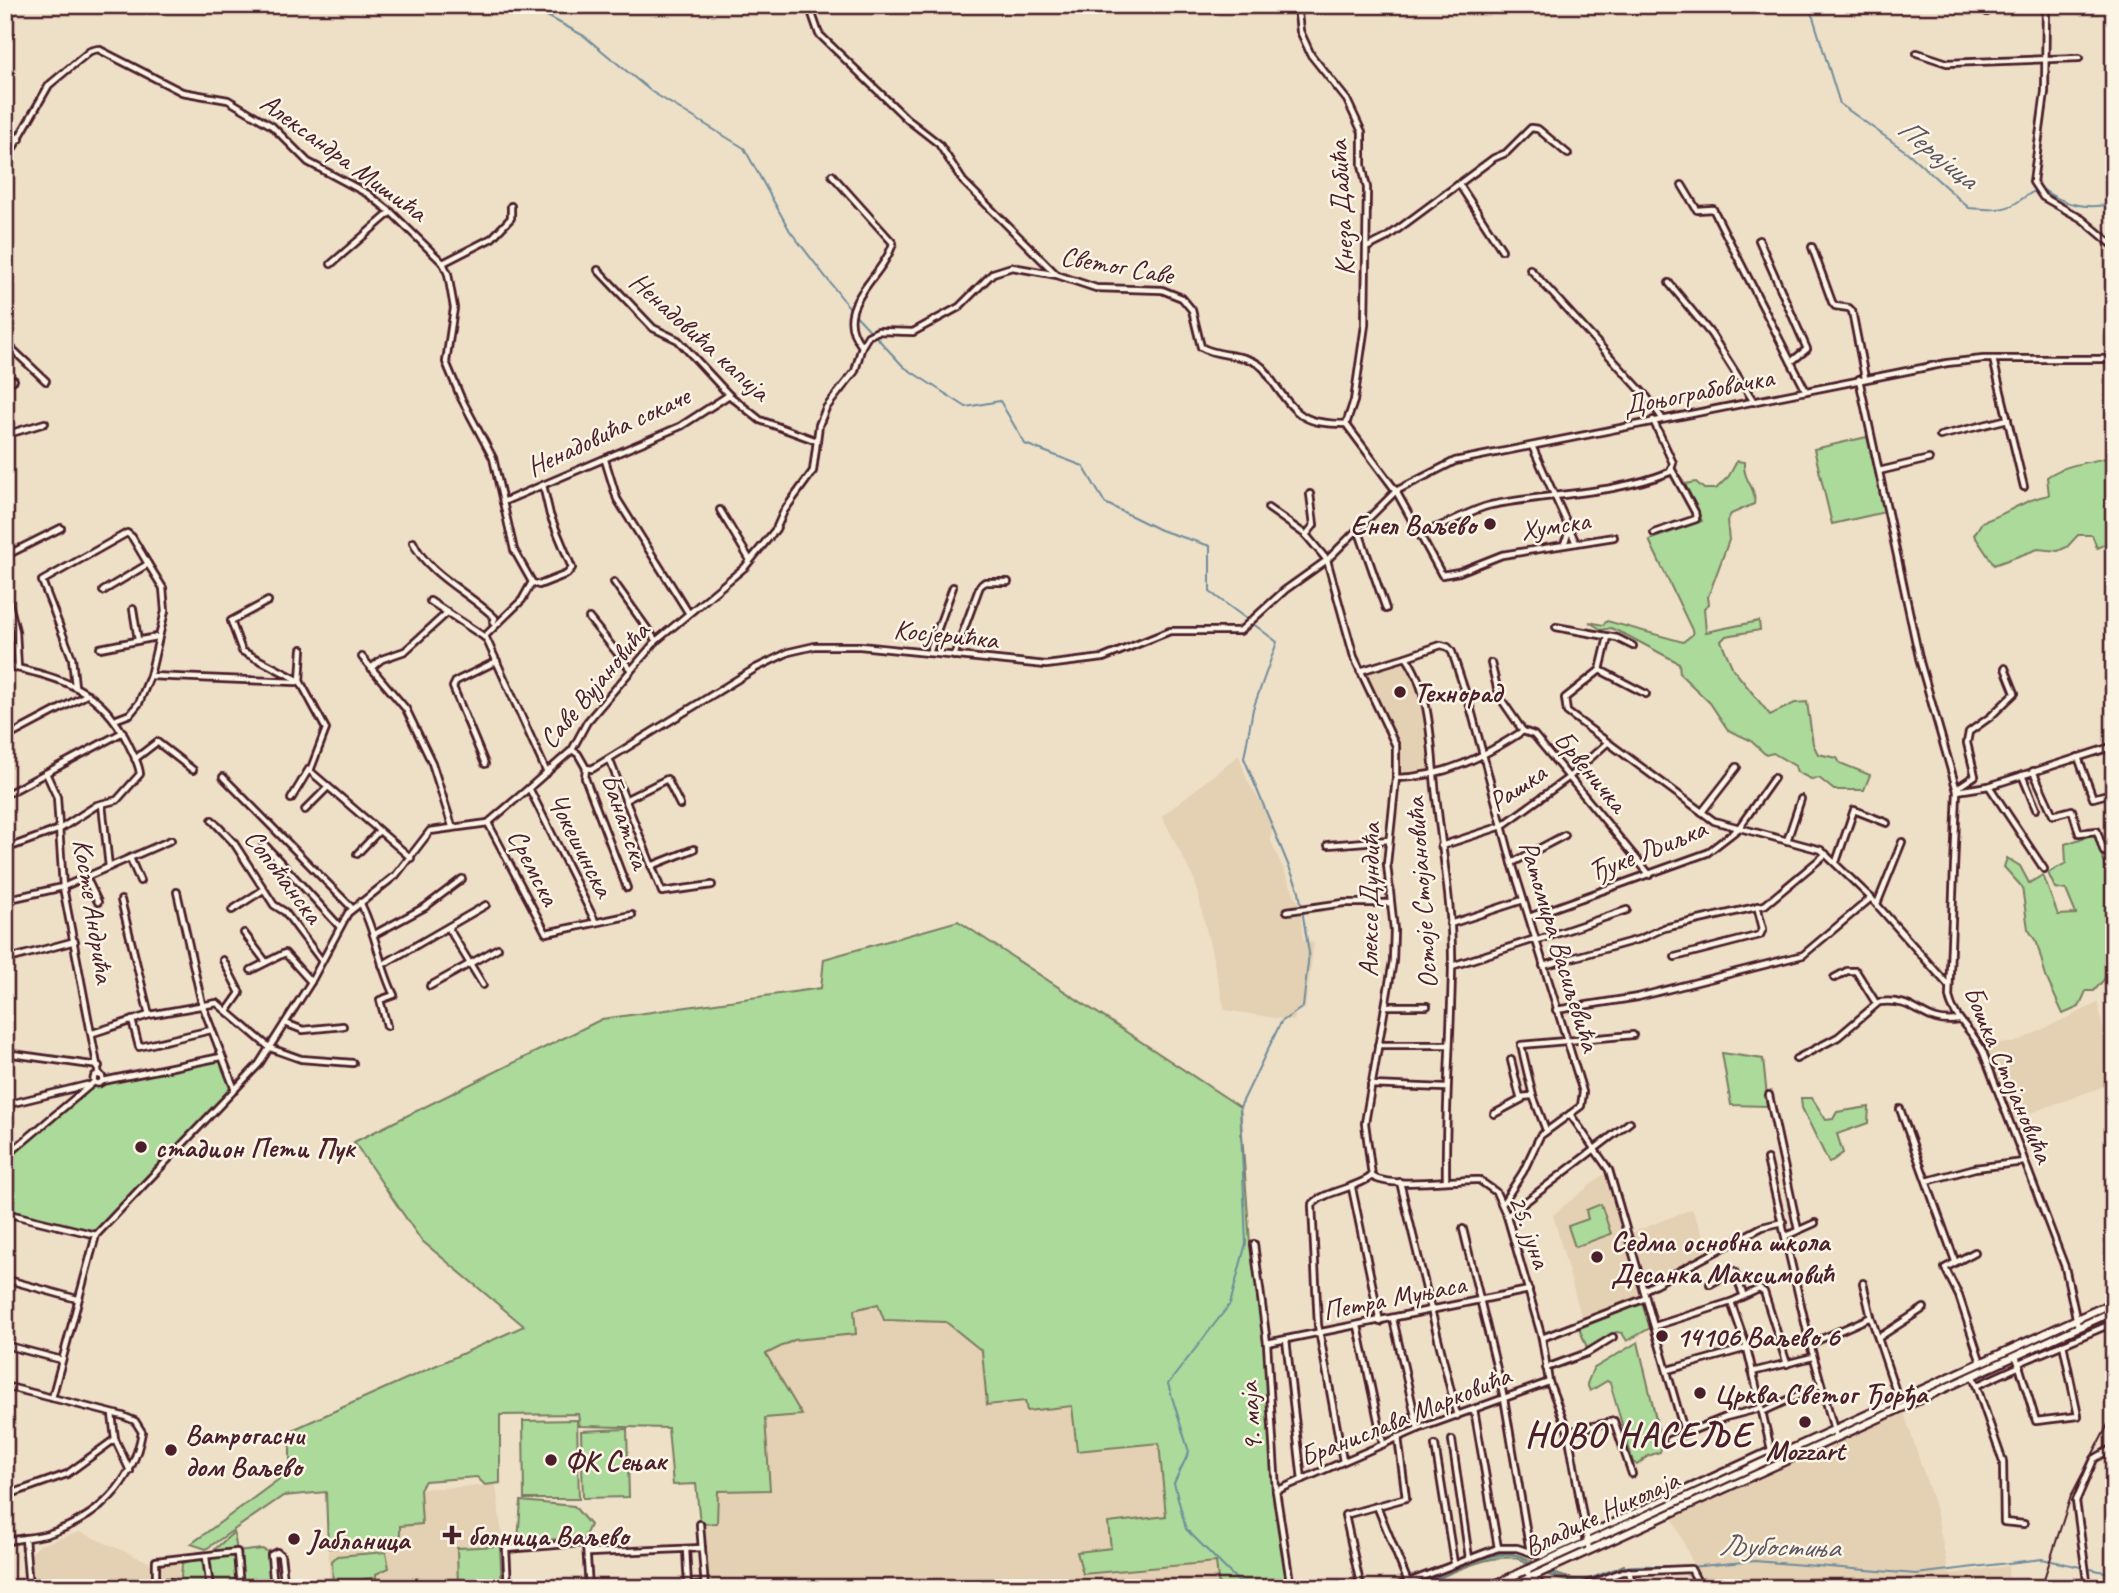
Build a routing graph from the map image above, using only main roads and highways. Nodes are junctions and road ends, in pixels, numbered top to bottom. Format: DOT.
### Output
graph roads {
  1 [pos="2114,1301"];
  2 [pos="2114,1311"];
  3 [pos="2076,1325"];
  4 [pos="1835,1434"];
  5 [pos="1587,1542"];
  6 [pos="1566,1556"];
  7 [pos="1487,1588"];
  8 [pos="1507,1588"];
  1 -- 3 [label="main road, Владике Николаја"];
  2 -- 3 [label="main road, Владике Николаја"];
  3 -- 4 [label="main road, Владике Николаја"];
  3 -- 4 [label="main road, Владике Николаја"];
  4 -- 5 [label="main road, Владике Николаја"];
  4 -- 5 [label="main road, Владике Николаја"];
  5 -- 6 [label="main road, Владике Николаја"];
  6 -- 7 [label="main road, Владике Николаја"];
  6 -- 8 [label="main road, Владике Николаја"];
}
